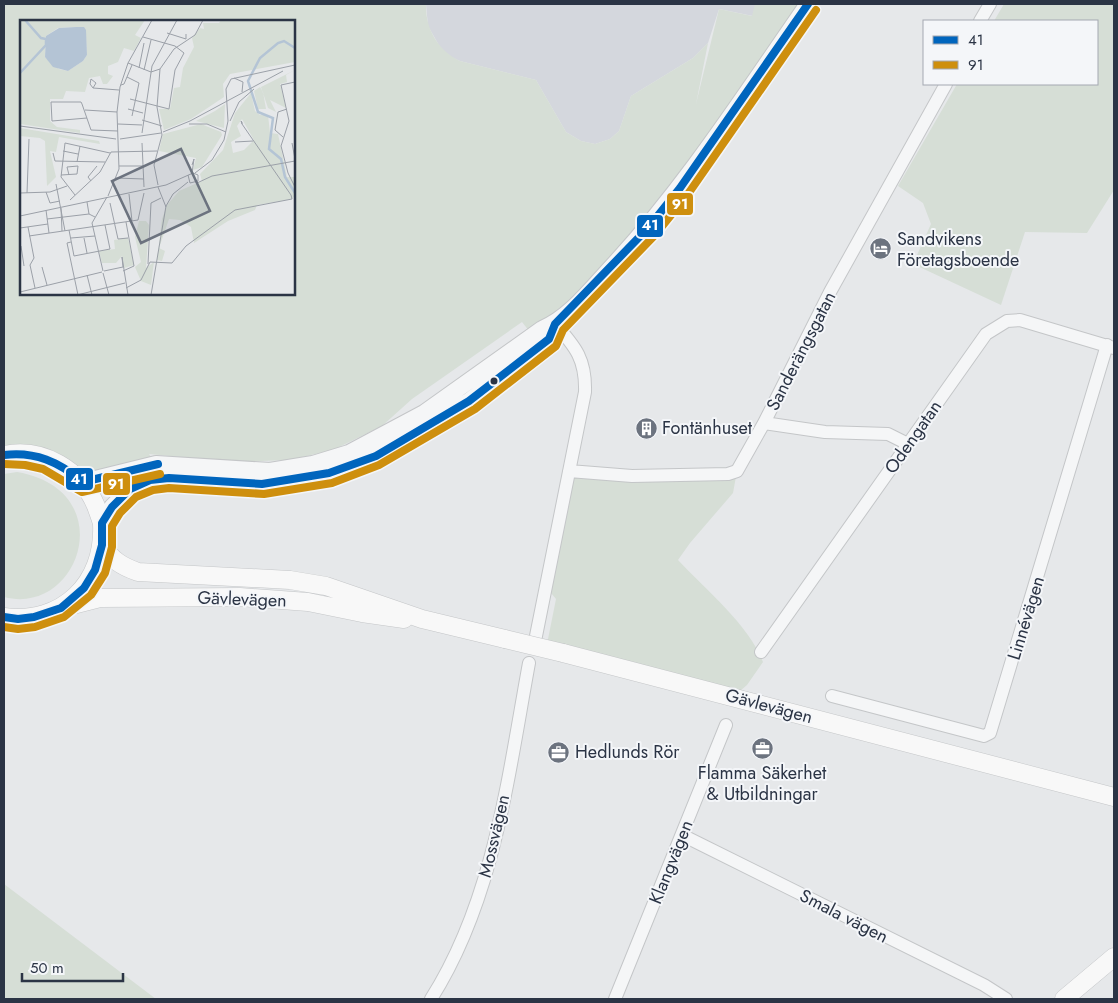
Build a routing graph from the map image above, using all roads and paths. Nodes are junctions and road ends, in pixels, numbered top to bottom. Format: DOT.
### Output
graph roads {
  1 [pos="808,4"];
  2 [pos="990,4"];
  3 [pos="981,20"];
  4 [pos="945,85"];
  5 [pos="555,324"];
  6 [pos="1111,347"];
  7 [pos="764,423"];
  8 [pos="908,444"];
  9 [pos="7,454"];
  10 [pos="569,471"];
  11 [pos="216,475"];
  12 [pos="82,482"];
  13 [pos="102,523"];
  14 [pos="102,545"];
  15 [pos="61,608"];
  16 [pos="4,617"];
  17 [pos="422,619"];
  18 [pos="4,621"];
  19 [pos="536,636"];
  20 [pos="761,652"];
  21 [pos="529,663"];
  22 [pos="832,696"];
  23 [pos="726,725"];
  24 [pos="1114,797"];
  25 [pos="682,835"];
  26 [pos="1114,957"];
  27 [pos="431,999"];
  28 [pos="615,999"];
  29 [pos="1006,999"];
  30 [pos="1064,999"];
  1 -- 5 [label="street"];
  2 -- 3 [label="street"];
  4 -- 7 [label="street, Sanderängsgatan"];
  5 -- 10 [label="street"];
  5 -- 11 [label="street"];
  6 -- 8 [label="street, Odengatan"];
  6 -- 22 [label="street, Linnévägen"];
  7 -- 8 [label="street"];
  7 -- 10 [label="street, Sanderängsgatan"];
  8 -- 20 [label="street, Odengatan"];
  9 -- 12 [label="main road"];
  10 -- 19 [label="street"];
  11 -- 12 [label="street"];
  11 -- 13 [label="street"];
  12 -- 13 [label="main road"];
  13 -- 14 [label="main road"];
  14 -- 15 [label="main road"];
  14 -- 17 [label="main road, Gävlevägen"];
  15 -- 16 [label="main road, Gävlevägen"];
  15 -- 17 [label="main road, Gävlevägen"];
  16 -- 18 [label="street"];
  17 -- 24 [label="main road, Gävlevägen, bridge"];
  21 -- 27 [label="street, Mossvägen"];
  23 -- 25 [label="street, Klangvägen"];
  25 -- 28 [label="street, Klangvägen"];
  25 -- 29 [label="street, Smala vägen"];
  26 -- 30 [label="main road"];
}
